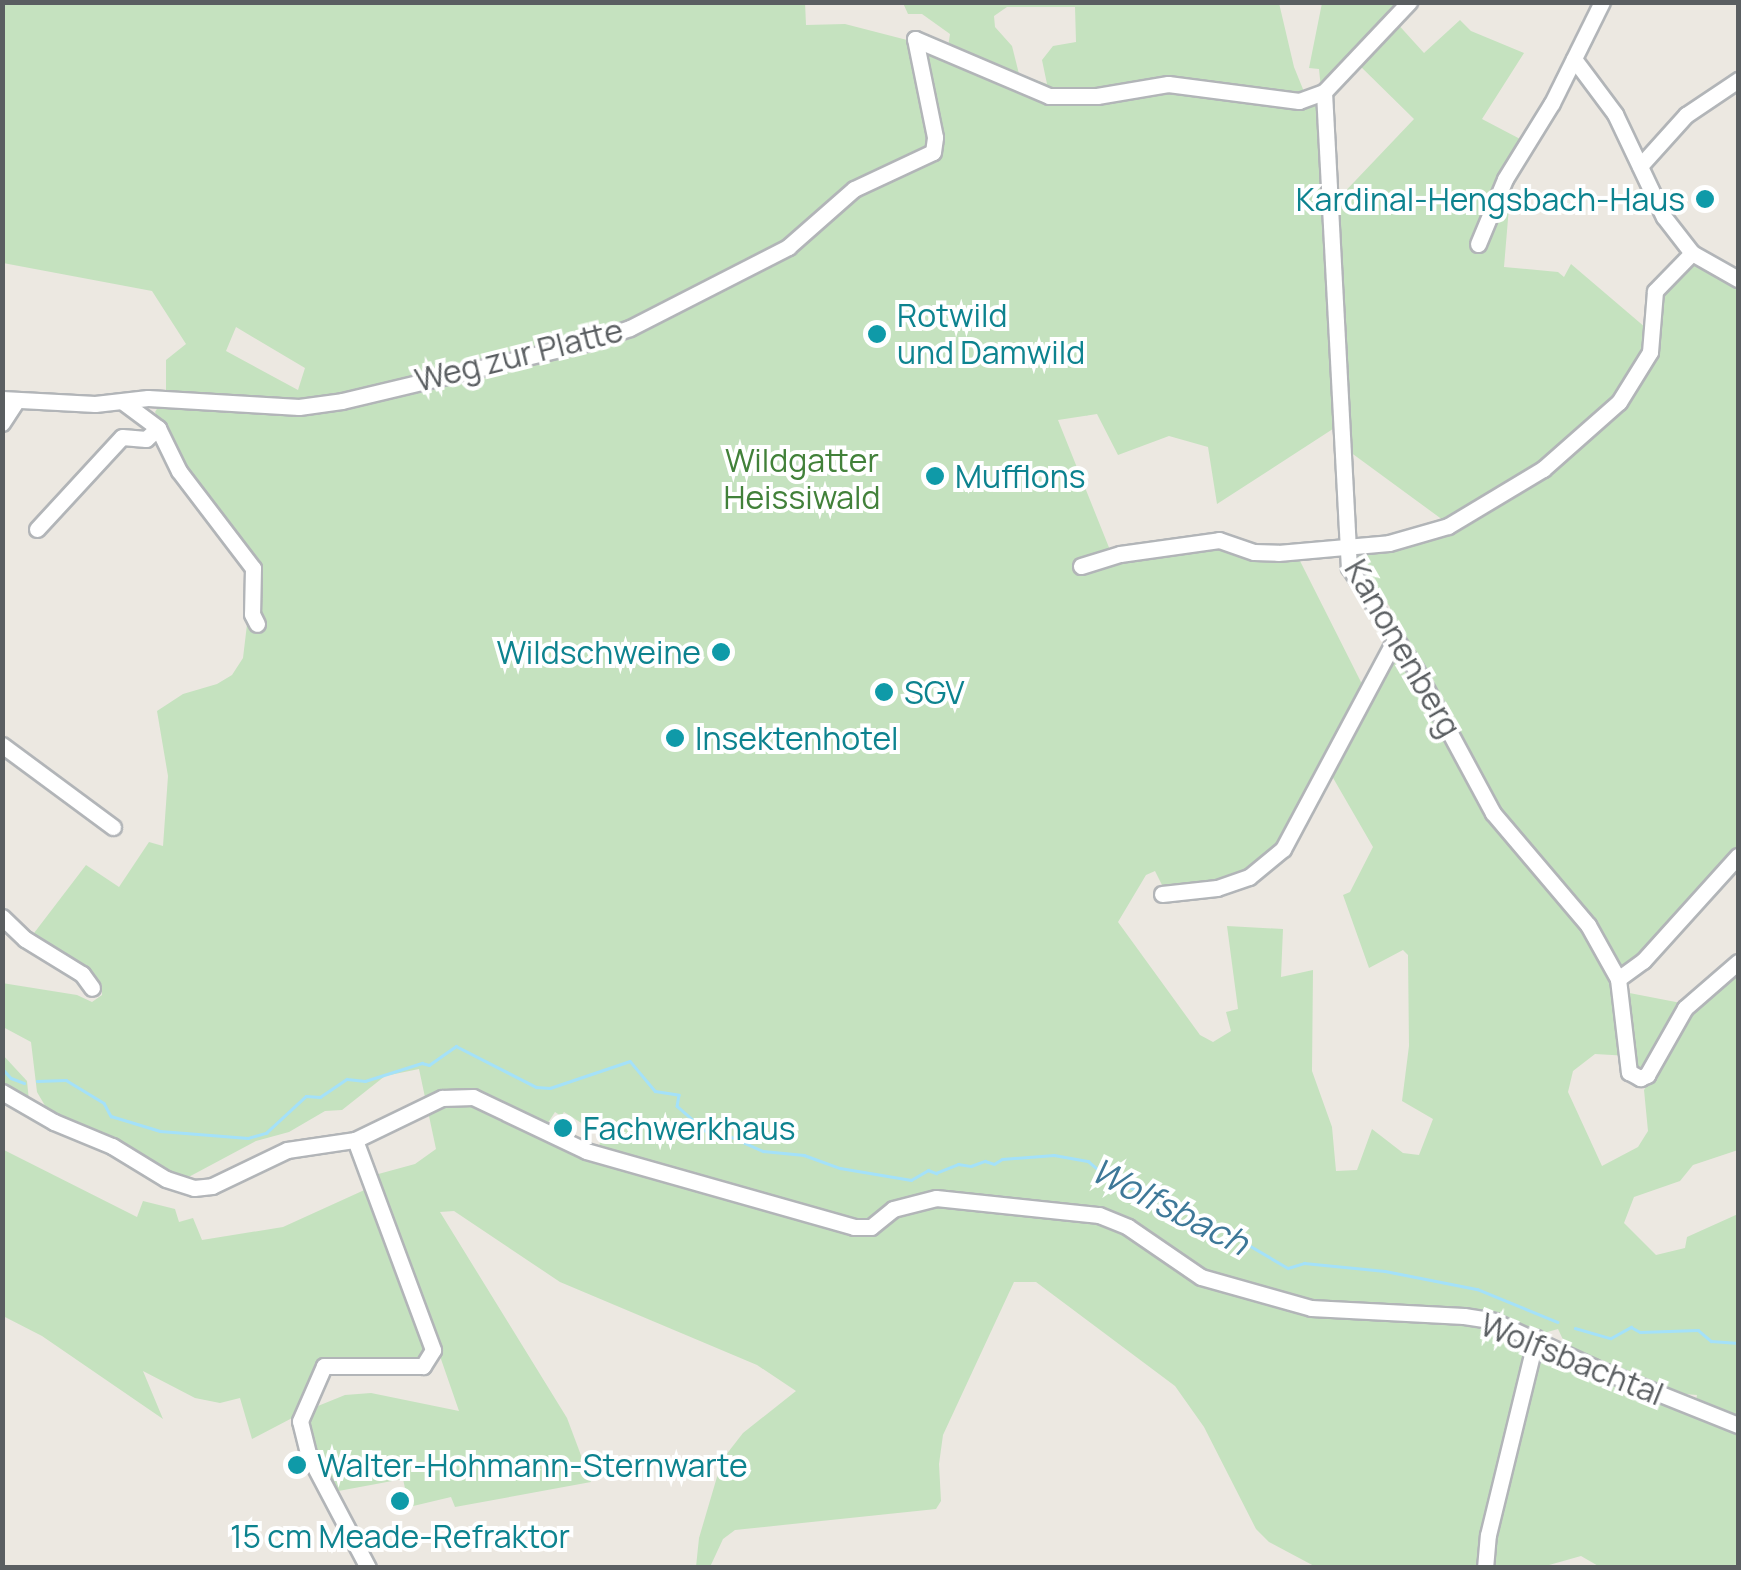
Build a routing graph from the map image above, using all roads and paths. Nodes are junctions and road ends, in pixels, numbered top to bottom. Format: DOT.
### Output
graph roads {
  1 [pos="1409,2"];
  2 [pos="1602,2"];
  3 [pos="1574,60"];
  4 [pos="1738,80"];
  5 [pos="1318,96"];
  6 [pos="1640,166"];
  7 [pos="1478,244"];
  8 [pos="1692,254"];
  9 [pos="1738,279"];
  10 [pos="10,400"];
  11 [pos="124,402"];
  12 [pos="2,423"];
  13 [pos="158,428"];
  14 [pos="37,529"];
  15 [pos="1346,545"];
  16 [pos="1081,566"];
  17 [pos="257,624"];
  18 [pos="1395,639"];
  19 [pos="2,745"];
  20 [pos="113,827"];
  21 [pos="1738,856"];
  22 [pos="1162,894"];
  23 [pos="2,917"];
  24 [pos="1738,962"];
  25 [pos="1618,979"];
  26 [pos="92,988"];
  27 [pos="2,1092"];
  28 [pos="355,1140"];
  29 [pos="1536,1338"];
  30 [pos="1738,1425"];
  31 [pos="368,1568"];
  32 [pos="1485,1568"];
  1 -- 5 [label="street"];
  2 -- 3 [label="street"];
  3 -- 6 [label="street"];
  3 -- 7 [label="street"];
  4 -- 6 [label="street"];
  5 -- 11 [label="street, Weg zur Platte"];
  5 -- 15 [label="street, Kanonenberg"];
  6 -- 8 [label="street"];
  8 -- 9 [label="street"];
  8 -- 15 [label="street"];
  10 -- 11 [label="street, Weg zur Platte"];
  10 -- 12 [label="street, Weg zur Platte"];
  11 -- 13 [label="street"];
  13 -- 14 [label="street"];
  13 -- 17 [label="street"];
  15 -- 16 [label="street"];
  15 -- 18 [label="street, Kanonenberg"];
  18 -- 22 [label="street"];
  18 -- 25 [label="street, Kanonenberg"];
  19 -- 20 [label="street"];
  21 -- 25 [label="street"];
  23 -- 26 [label="street"];
  24 -- 25 [label="street, Kanonenberg"];
  27 -- 28 [label="street, Wolfsbachtal"];
  28 -- 29 [label="street, Wolfsbachtal"];
  28 -- 31 [label="street"];
  29 -- 30 [label="street, Wolfsbachtal"];
  29 -- 32 [label="street"];
}
